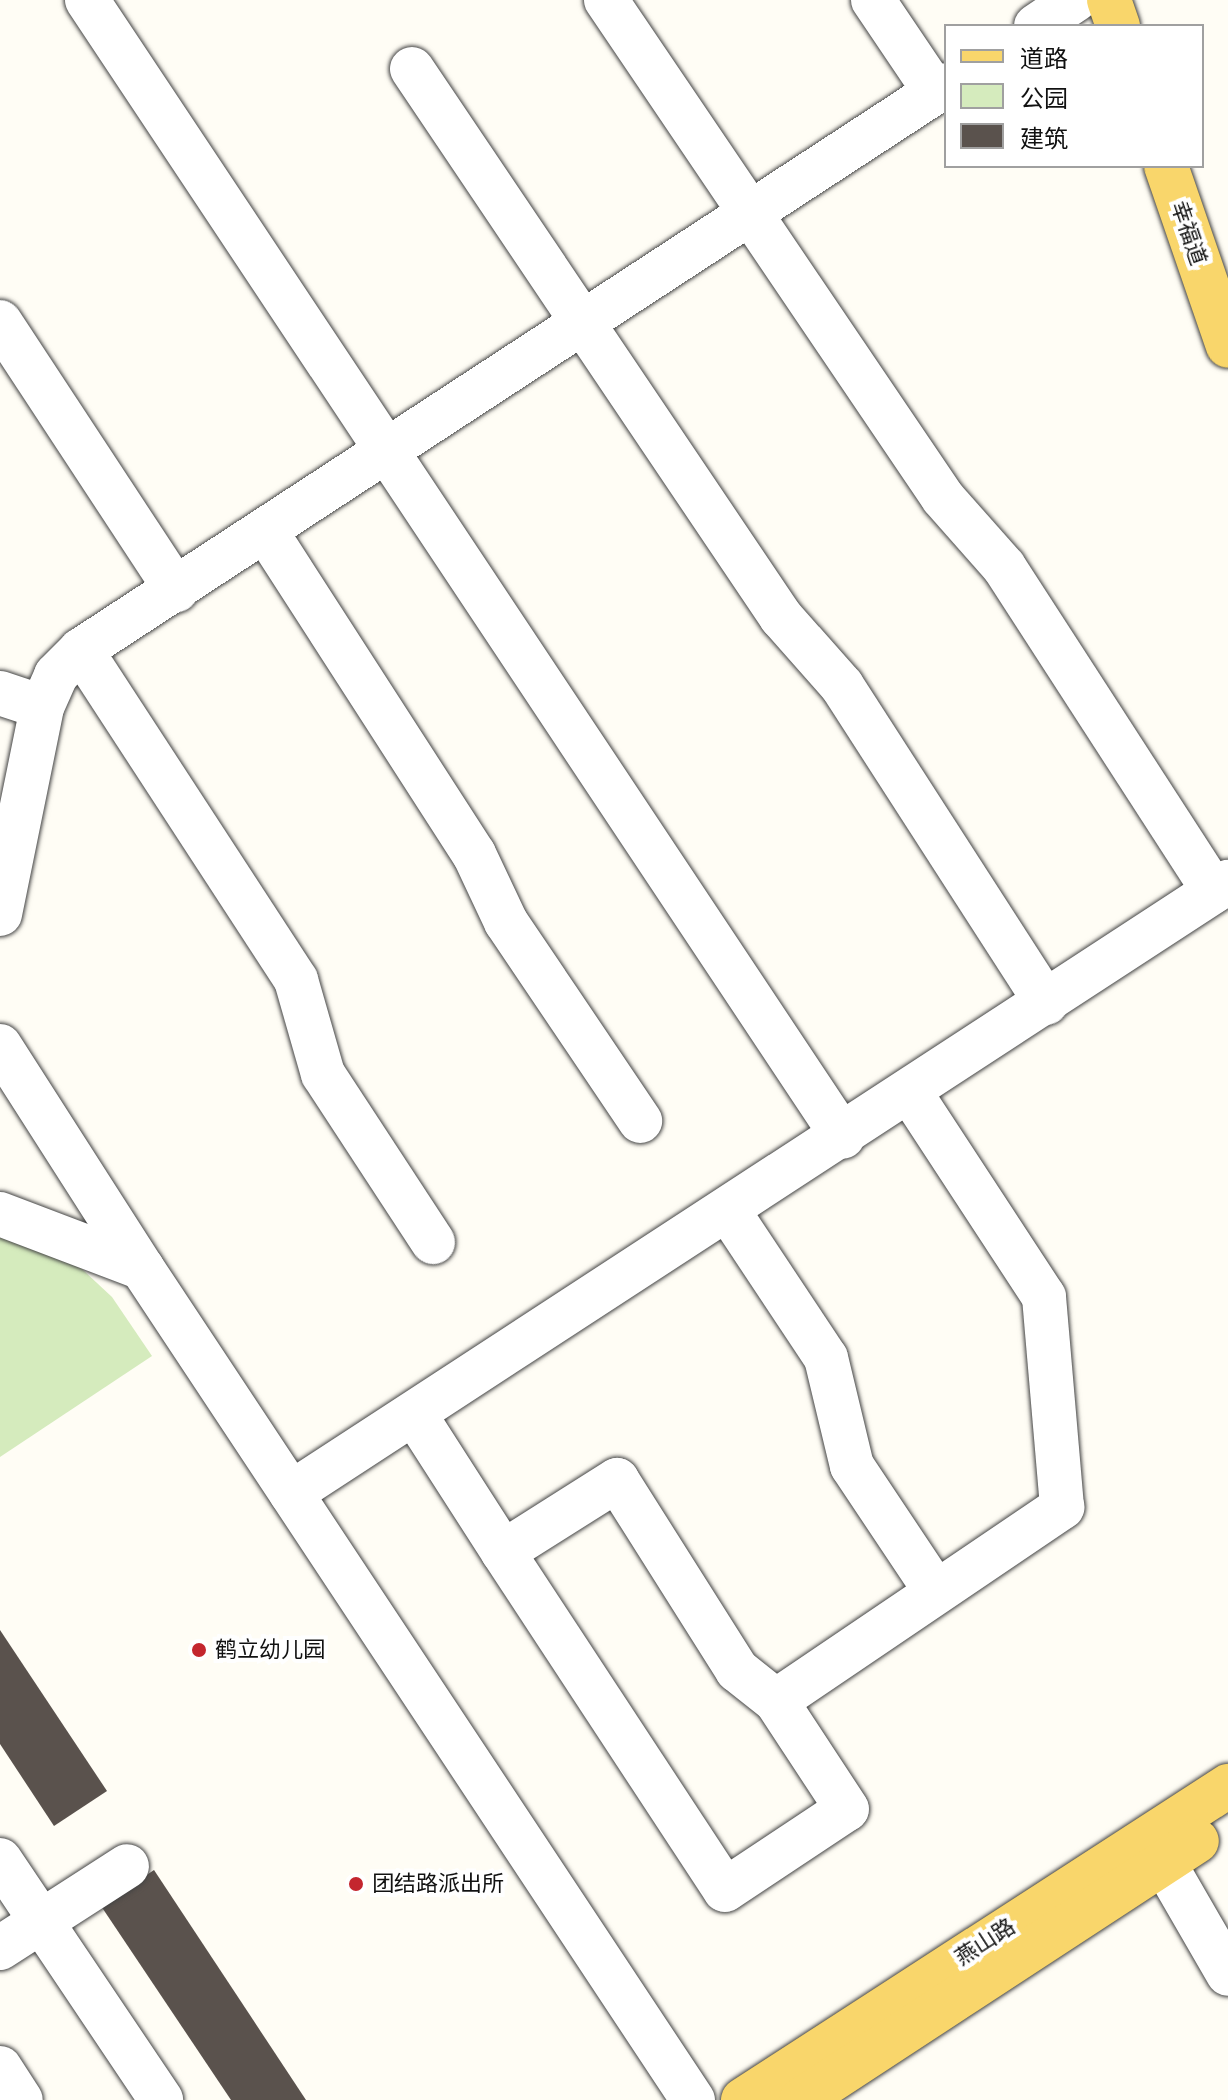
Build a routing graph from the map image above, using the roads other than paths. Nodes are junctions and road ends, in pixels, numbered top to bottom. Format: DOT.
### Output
graph roads {
  1 [pos="87,0"];
  2 [pos="606,0"];
  3 [pos="873,0"];
  4 [pos="1075,0"];
  5 [pos="1109,0"];
  6 [pos="1137,0"];
  7 [pos="1039,24"];
  8 [pos="1117,24"];
  9 [pos="1145,24"];
  10 [pos="412,69"];
  11 [pos="941,89"];
  12 [pos="1167,168"];
  13 [pos="1194,168"];
  14 [pos="751,213"];
  15 [pos="1228,270"];
  16 [pos="583,321"];
  17 [pos="0,322"];
  18 [pos="1228,346"];
  19 [pos="389,453"];
  20 [pos="265,530"];
  21 [pos="176,590"];
  22 [pos="81,650"];
  23 [pos="0,693"];
  24 [pos="42,707"];
  25 [pos="1221,886"];
  26 [pos="0,914"];
  27 [pos="1046,1003"];
  28 [pos="0,1046"];
  29 [pos="910,1092"];
  30 [pos="640,1121"];
  31 [pos="843,1137"];
  32 [pos="729,1212"];
  33 [pos="0,1214"];
  34 [pos="433,1242"];
  35 [pos="142,1268"];
  36 [pos="415,1415"];
  37 [pos="291,1493"];
  38 [pos="503,1552"];
  39 [pos="936,1592"];
  40 [pos="776,1701"];
  41 [pos="1228,1786"];
  42 [pos="1228,1821"];
  43 [pos="0,1860"];
  44 [pos="1164,1863"];
  45 [pos="127,1866"];
  46 [pos="41,1921"];
  47 [pos="0,1948"];
  48 [pos="1228,1974"];
  49 [pos="0,2068"];
  50 [pos="21,2100"];
  51 [pos="161,2100"];
  52 [pos="693,2100"];
  53 [pos="743,2100"];
  54 [pos="801,2100"];
  1 -- 19 [label="street"];
  2 -- 14 [label="street"];
  3 -- 11 [label="street"];
  4 -- 7 [label="street"];
  5 -- 8 [label="main road"];
  6 -- 9 [label="main road"];
  10 -- 16 [label="street"];
  11 -- 14 [label="street"];
  12 -- 18 [label="main road, 幸福道"];
  13 -- 15 [label="main road, 幸福道"];
  14 -- 16 [label="street"];
  14 -- 25 [label="street"];
  16 -- 19 [label="street"];
  16 -- 27 [label="street"];
  17 -- 21 [label="street"];
  19 -- 20 [label="street"];
  19 -- 31 [label="street"];
  20 -- 21 [label="street"];
  20 -- 30 [label="street"];
  21 -- 22 [label="street"];
  22 -- 24 [label="street"];
  22 -- 34 [label="street"];
  23 -- 24 [label="street"];
  24 -- 26 [label="street"];
  25 -- 27 [label="street"];
  27 -- 29 [label="street"];
  28 -- 35 [label="street"];
  29 -- 31 [label="street"];
  29 -- 39 [label="street"];
  31 -- 32 [label="street"];
  32 -- 36 [label="street"];
  32 -- 39 [label="street"];
  33 -- 35 [label="street"];
  35 -- 37 [label="street"];
  36 -- 37 [label="street"];
  36 -- 38 [label="street"];
  37 -- 52 [label="street"];
  38 -- 40 [label="street"];
  38 -- 40 [label="street"];
  39 -- 40 [label="street"];
  41 -- 53 [label="main road, 燕山路"];
  42 -- 44 [label="main road, 燕山路"];
  43 -- 46 [label="street"];
  44 -- 48 [label="street"];
  44 -- 54 [label="main road, 燕山路"];
  45 -- 46 [label="street"];
  46 -- 47 [label="street"];
  46 -- 51 [label="street"];
  49 -- 50 [label="street"];
}
